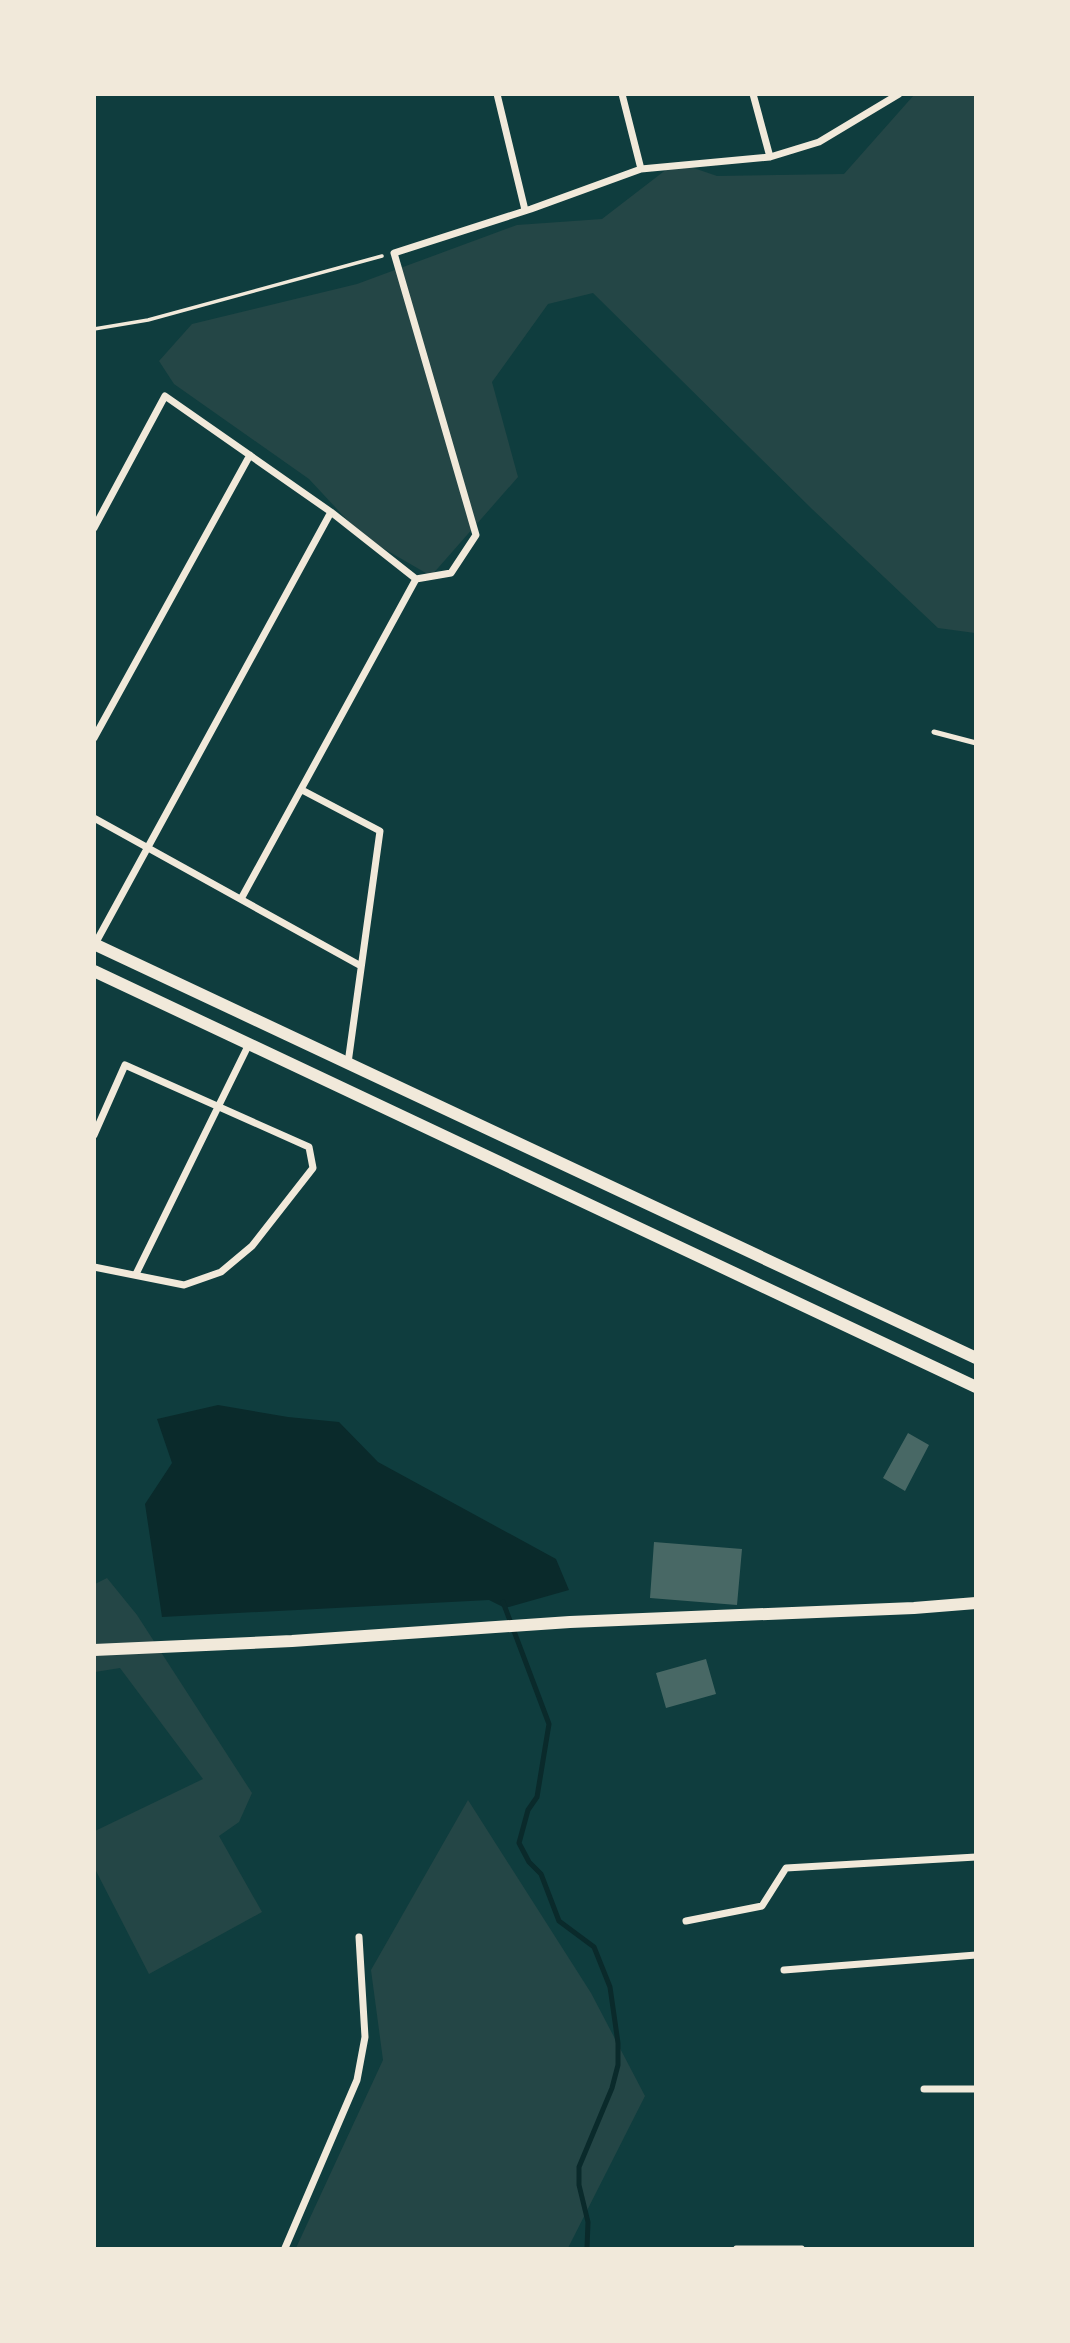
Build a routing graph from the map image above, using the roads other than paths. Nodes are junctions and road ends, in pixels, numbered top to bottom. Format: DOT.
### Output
graph roads {
  1 [pos="497,94"];
  2 [pos="622,94"];
  3 [pos="753,94"];
  4 [pos="900,94"];
  5 [pos="769,157"];
  6 [pos="641,169"];
  7 [pos="525,211"];
  8 [pos="250,455"];
  9 [pos="331,512"];
  10 [pos="94,528"];
  11 [pos="416,579"];
  12 [pos="934,732"];
  13 [pos="94,738"];
  14 [pos="975,743"];
  15 [pos="302,790"];
  16 [pos="94,818"];
  17 [pos="148,847"];
  18 [pos="242,899"];
  19 [pos="95,944"];
  20 [pos="361,966"];
  21 [pos="94,971"];
  22 [pos="249,1044"];
  23 [pos="348,1063"];
  24 [pos="218,1107"];
  25 [pos="94,1135"];
  26 [pos="94,1267"];
  27 [pos="136,1274"];
  28 [pos="975,1358"];
  29 [pos="975,1387"];
  30 [pos="975,1603"];
  31 [pos="94,1650"];
  32 [pos="975,1857"];
  33 [pos="686,1921"];
  34 [pos="359,1937"];
  35 [pos="975,1955"];
  36 [pos="784,1970"];
  37 [pos="975,2089"];
  38 [pos="924,2090"];
  39 [pos="736,2248"];
  40 [pos="285,2249"];
  41 [pos="802,2249"];
  1 -- 7 [label="street"];
  2 -- 6 [label="street"];
  3 -- 5 [label="street"];
  4 -- 5 [label="street"];
  5 -- 6 [label="street"];
  6 -- 7 [label="street"];
  7 -- 11 [label="street"];
  8 -- 9 [label="street"];
  8 -- 10 [label="street"];
  8 -- 13 [label="street"];
  9 -- 11 [label="street"];
  9 -- 17 [label="street"];
  11 -- 15 [label="street"];
  12 -- 14 [label="lane"];
  15 -- 18 [label="street"];
  15 -- 20 [label="street"];
  16 -- 17 [label="street"];
  17 -- 18 [label="street"];
  17 -- 19 [label="street"];
  18 -- 20 [label="street"];
  19 -- 23 [label="street"];
  20 -- 23 [label="street"];
  21 -- 22 [label="street"];
  22 -- 24 [label="street"];
  22 -- 29 [label="street"];
  23 -- 28 [label="street"];
  24 -- 25 [label="street"];
  24 -- 27 [label="street"];
  24 -- 27 [label="street"];
  26 -- 27 [label="street"];
  30 -- 31 [label="street"];
  32 -- 33 [label="street"];
  34 -- 40 [label="street"];
  35 -- 36 [label="street"];
  37 -- 38 [label="street"];
  39 -- 41 [label="lane"];
}
